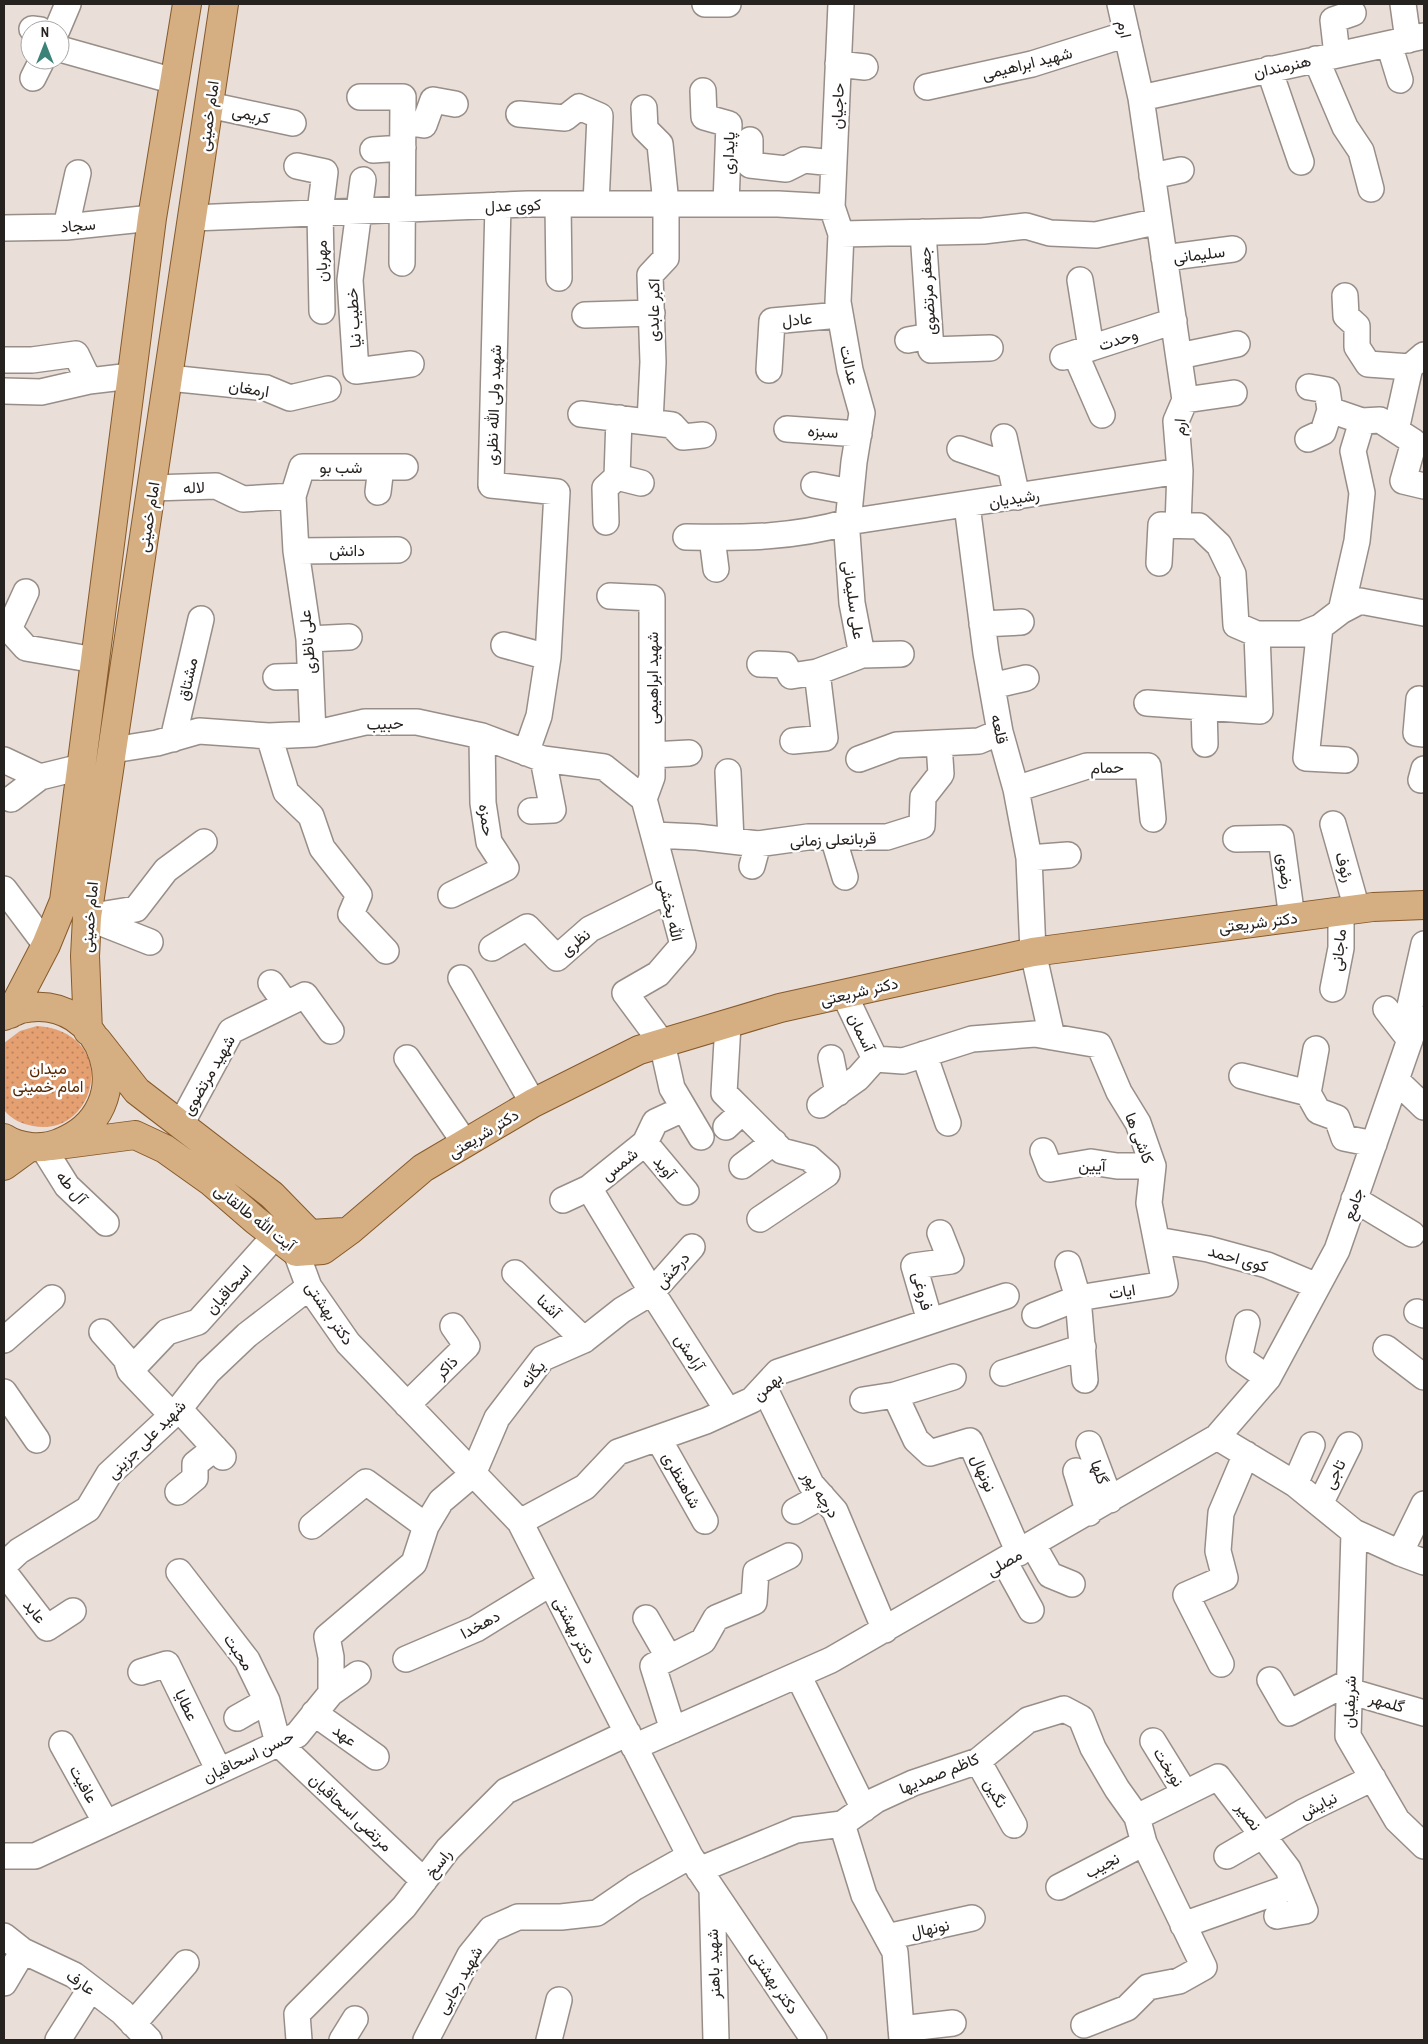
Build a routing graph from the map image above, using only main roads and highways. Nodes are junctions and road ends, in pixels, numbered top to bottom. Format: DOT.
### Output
graph roads {
  1 [pos="187,4"];
  2 [pos="224,4"];
  3 [pos="152,218"];
  4 [pos="193,218"];
  5 [pos="1424,905"];
  6 [pos="7,1015"];
  7 [pos="93,1035"];
  8 [pos="4,1138"];
  9 [pos="41,1146"];
  10 [pos="4,1166"];
  11 [pos="349,1231"];
  1 -- 3 [label="main road, امام خمینی"];
  2 -- 4 [label="main road, امام خمینی"];
  3 -- 4 [label="main road"];
  3 -- 6 [label="main road, امام خمینی"];
  4 -- 7 [label="main road, امام خمینی"];
  5 -- 11 [label="main road, دکتر شریعتی"];
  6 -- 7 [label="main road, آیت الله طالقانی"];
  7 -- 9 [label="main road"];
  7 -- 11 [label="main road, آیت الله طالقانی"];
  8 -- 9 [label="main road"];
  9 -- 10 [label="main road"];
  9 -- 11 [label="main road, آیت الله طالقانی"];
}
